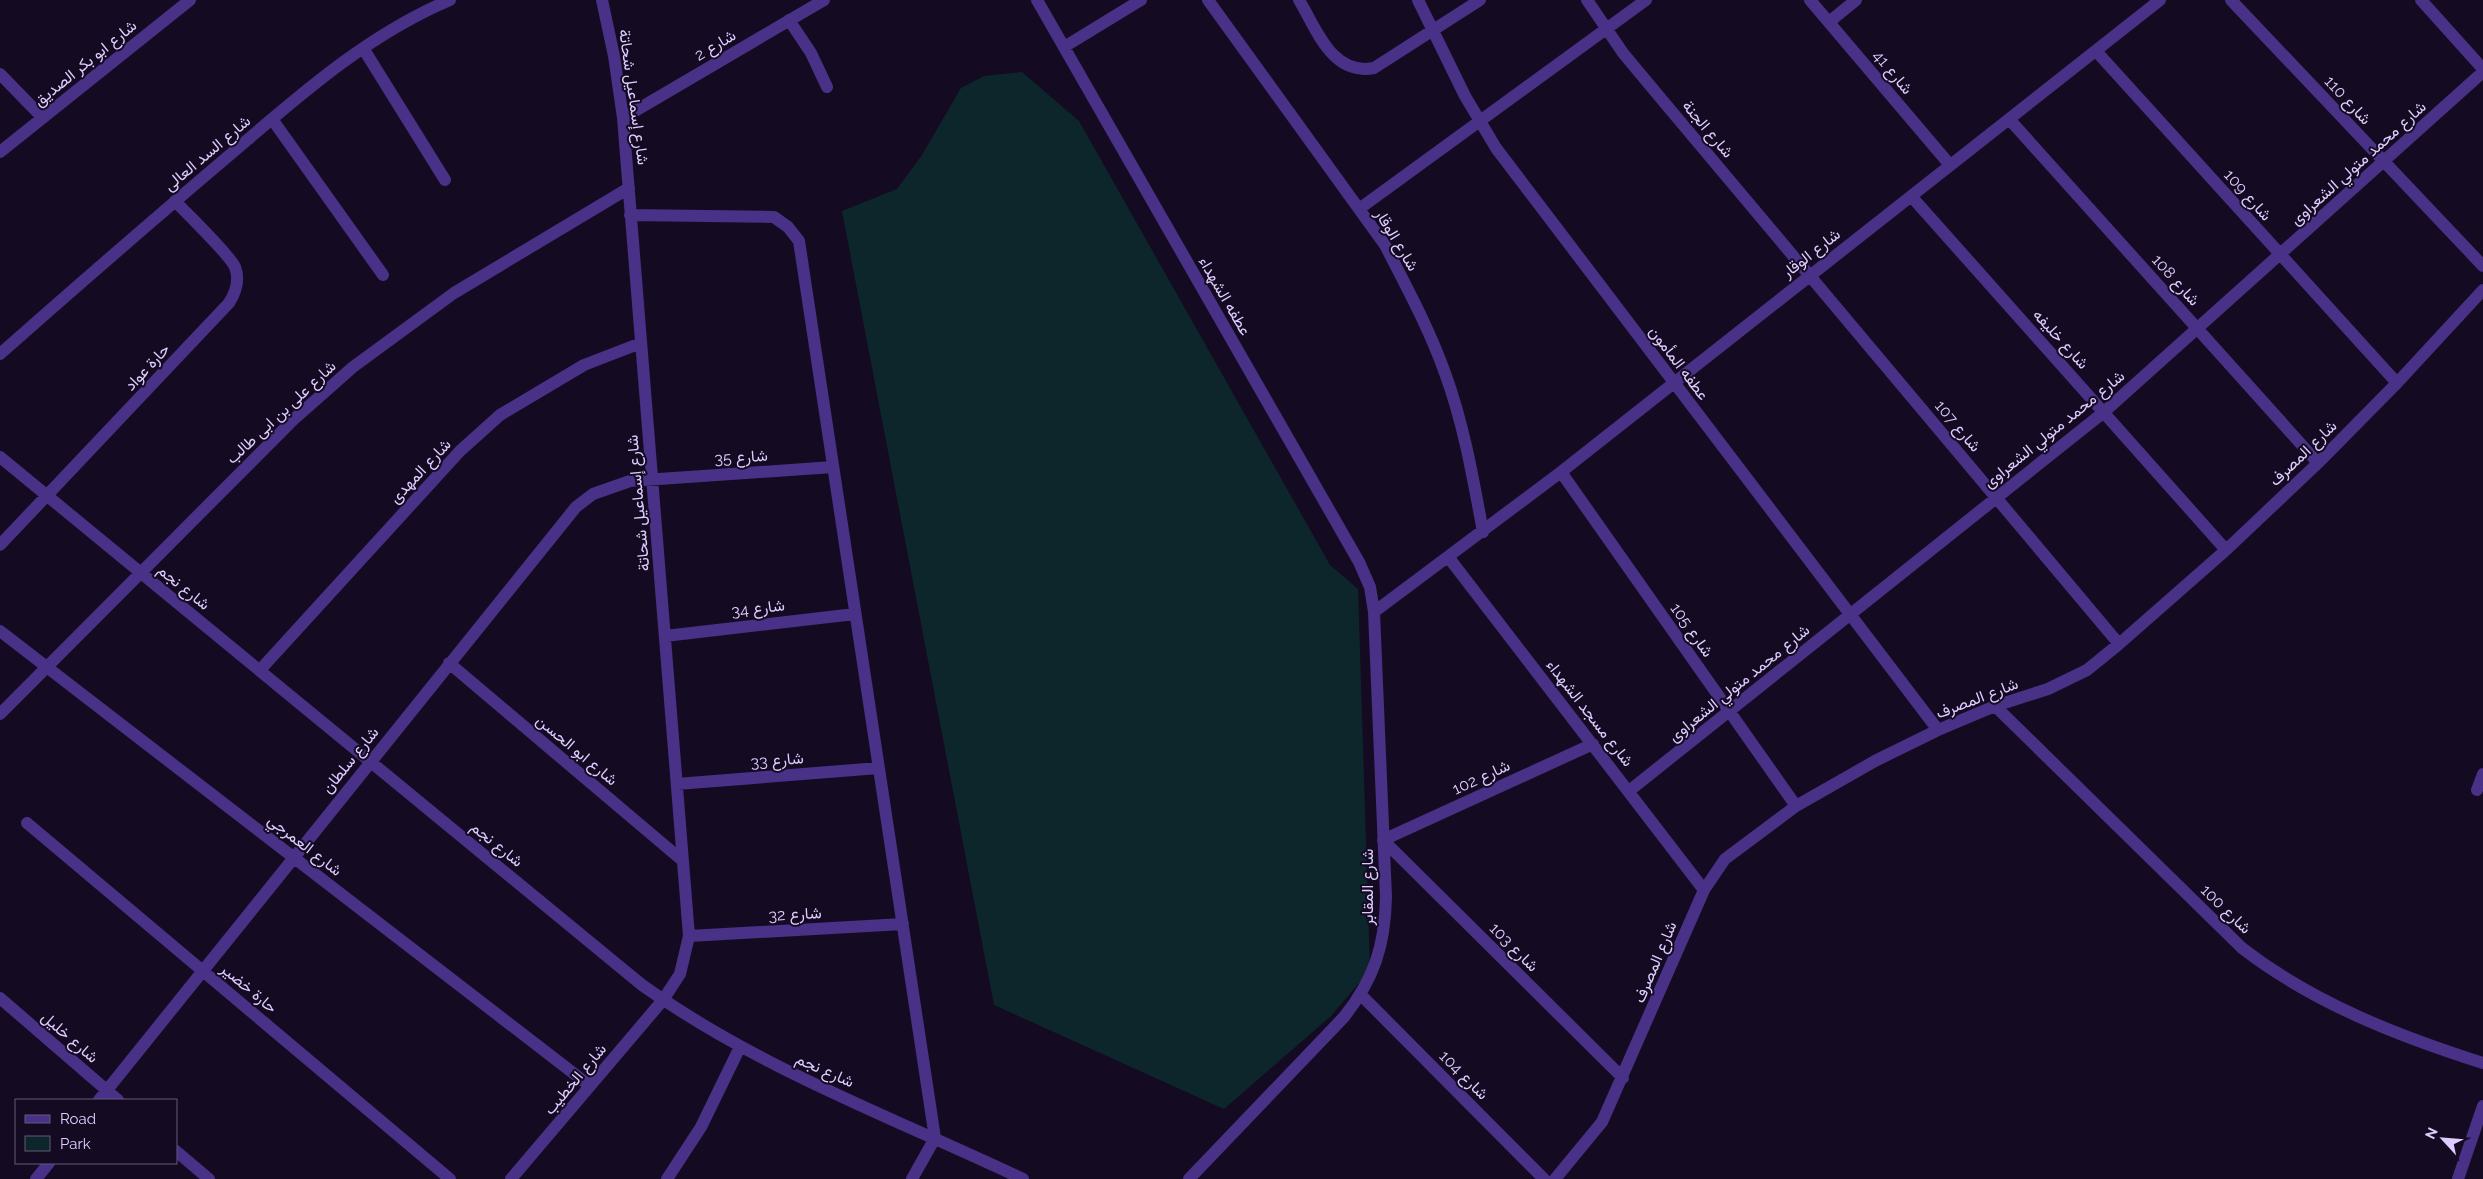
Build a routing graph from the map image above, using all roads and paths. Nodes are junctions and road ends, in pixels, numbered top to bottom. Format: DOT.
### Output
graph roads {
  1 [pos="190,0"];
  2 [pos="450,0"];
  3 [pos="602,0"];
  4 [pos="824,0"];
  5 [pos="1037,0"];
  6 [pos="1142,0"];
  7 [pos="1208,0"];
  8 [pos="1299,0"];
  9 [pos="1418,0"];
  10 [pos="1480,0"];
  11 [pos="1587,0"];
  12 [pos="1646,0"];
  13 [pos="1810,0"];
  14 [pos="1856,0"];
  15 [pos="2160,0"];
  16 [pos="2231,0"];
  17 [pos="2421,0"];
  18 [pos="789,20"];
  19 [pos="1829,22"];
  20 [pos="1607,29"];
  21 [pos="1433,30"];
  22 [pos="1064,47"];
  23 [pos="362,48"];
  24 [pos="2096,51"];
  25 [pos="2483,71"];
  26 [pos="0,74"];
  27 [pos="828,87"];
  28 [pos="42,117"];
  29 [pos="272,118"];
  30 [pos="623,118"];
  31 [pos="2009,119"];
  32 [pos="1480,121"];
  33 [pos="0,152"];
  34 [pos="2384,162"];
  35 [pos="1950,165"];
  36 [pos="445,180"];
  37 [pos="629,188"];
  38 [pos="1912,196"];
  39 [pos="175,201"];
  40 [pos="1359,209"];
  41 [pos="630,215"];
  42 [pos="2280,254"];
  43 [pos="2483,266"];
  44 [pos="383,275"];
  45 [pos="1810,276"];
  46 [pos="2483,290"];
  47 [pos="2198,328"];
  48 [pos="641,343"];
  49 [pos="0,354"];
  50 [pos="1674,383"];
  51 [pos="2397,383"];
  52 [pos="2104,412"];
  53 [pos="0,457"];
  54 [pos="2318,463"];
  55 [pos="833,467"];
  56 [pos="1561,472"];
  57 [pos="652,479"];
  58 [pos="47,496"];
  59 [pos="1996,497"];
  60 [pos="1483,532"];
  61 [pos="0,545"];
  62 [pos="2226,550"];
  63 [pos="1449,558"];
  64 [pos="141,572"];
  65 [pos="1374,612"];
  66 [pos="855,614"];
  67 [pos="1850,615"];
  68 [pos="0,631"];
  69 [pos="665,636"];
  70 [pos="2120,644"];
  71 [pos="449,663"];
  72 [pos="47,666"];
  73 [pos="260,670"];
  74 [pos="1995,706"];
  75 [pos="1729,711"];
  76 [pos="0,714"];
  77 [pos="1938,730"];
  78 [pos="1593,744"];
  79 [pos="370,761"];
  80 [pos="878,768"];
  81 [pos="2483,774"];
  82 [pos="677,784"];
  83 [pos="2477,790"];
  84 [pos="1629,791"];
  85 [pos="1796,806"];
  86 [pos="28,823"];
  87 [pos="1383,840"];
  88 [pos="294,857"];
  89 [pos="684,861"];
  90 [pos="1704,890"];
  91 [pos="903,924"];
  92 [pos="690,936"];
  93 [pos="203,971"];
  94 [pos="1361,995"];
  95 [pos="0,998"];
  96 [pos="663,1000"];
  97 [pos="740,1047"];
  98 [pos="2483,1063"];
  99 [pos="1623,1078"];
  100 [pos="590,1086"];
  101 [pos="103,1095"];
  102 [pos="115,1099"];
  103 [pos="2483,1106"];
  104 [pos="935,1138"];
  105 [pos="178,1153"];
  106 [pos="48,1164"];
  107 [pos="36,1179"];
  108 [pos="209,1179"];
  109 [pos="450,1179"];
  110 [pos="511,1179"];
  111 [pos="667,1179"];
  112 [pos="912,1179"];
  113 [pos="1023,1179"];
  114 [pos="1189,1179"];
  115 [pos="1544,1179"];
  116 [pos="1555,1179"];
  117 [pos="2458,1179"];
  1 -- 28 [label="street, شارع ابو بكر الصديق"];
  2 -- 23 [label="street, شارع السد العالى"];
  3 -- 30 [label="street, شارع إسماعيل شحاتة"];
  4 -- 18 [label="street, شارع 2"];
  5 -- 22 [label="street, عطفه الشهداء"];
  6 -- 22 [label="street"];
  7 -- 40 [label="street, شارع الوقار"];
  8 -- 21 [label="street"];
  9 -- 21 [label="street, عطفه المأمون"];
  10 -- 21 [label="street"];
  11 -- 20 [label="street, شارع الجنة"];
  12 -- 20 [label="street"];
  13 -- 19 [label="street, شارع 41"];
  14 -- 19 [label="street"];
  15 -- 24 [label="street, شارع الوقار"];
  16 -- 34 [label="street, شارع 110"];
  17 -- 25 [label="street"];
  18 -- 27 [label="street"];
  18 -- 30 [label="street, شارع 2"];
  19 -- 35 [label="street, شارع 41"];
  20 -- 32 [label="street"];
  20 -- 45 [label="street, شارع الجنة"];
  21 -- 32 [label="street, عطفه المأمون"];
  22 -- 65 [label="street, عطفه الشهداء"];
  23 -- 29 [label="street, شارع السد العالى"];
  23 -- 36 [label="street"];
  24 -- 31 [label="street, شارع الوقار"];
  24 -- 42 [label="street, شارع 109"];
  25 -- 34 [label="street, شارع محمد متولي الشعراوى"];
  26 -- 28 [label="street"];
  28 -- 33 [label="street, شارع ابو بكر الصديق"];
  29 -- 39 [label="street, شارع السد العالى"];
  29 -- 44 [label="street"];
  30 -- 37 [label="street, شارع إسماعيل شحاتة"];
  31 -- 35 [label="street, شارع الوقار"];
  31 -- 47 [label="street, شارع 108"];
  32 -- 40 [label="street"];
  32 -- 50 [label="street, عطفه المأمون"];
  34 -- 42 [label="street, شارع محمد متولي الشعراوى"];
  34 -- 43 [label="street, شارع 110"];
  35 -- 38 [label="street, شارع الوقار"];
  37 -- 41 [label="street, شارع إسماعيل شحاتة"];
  37 -- 64 [label="street, شارع على بن ابى طالب"];
  38 -- 45 [label="street, شارع الوقار"];
  38 -- 52 [label="street, شارع خليفه"];
  39 -- 49 [label="street, شارع السد العالى"];
  39 -- 58 [label="street, حارة عواد"];
  40 -- 60 [label="street, شارع الوقار"];
  41 -- 48 [label="street, شارع إسماعيل شحاتة"];
  41 -- 55 [label="street"];
  42 -- 47 [label="street, شارع محمد متولي الشعراوى"];
  42 -- 51 [label="street, شارع 109"];
  45 -- 50 [label="street, شارع الوقار"];
  45 -- 59 [label="street, شارع 107"];
  46 -- 51 [label="street, شارع المصرف"];
  47 -- 52 [label="street, شارع محمد متولي الشعراوى"];
  47 -- 54 [label="street, شارع 108"];
  48 -- 57 [label="street, شارع إسماعيل شحاتة"];
  48 -- 73 [label="street, شارع المهدى"];
  50 -- 56 [label="street, شارع الوقار"];
  50 -- 67 [label="street, عطفه المأمون"];
  51 -- 54 [label="street, شارع المصرف"];
  52 -- 59 [label="street, شارع محمد متولي الشعراوى"];
  52 -- 62 [label="street, شارع خليفه"];
  53 -- 58 [label="street, شارع نجم"];
  54 -- 62 [label="street, شارع المصرف"];
  55 -- 57 [label="street, شارع 35"];
  55 -- 66 [label="street"];
  56 -- 60 [label="street, شارع الوقار"];
  56 -- 75 [label="street, شارع 105"];
  57 -- 69 [label="street, شارع إسماعيل شحاتة"];
  57 -- 71 [label="street, شارع سلطان"];
  58 -- 61 [label="street, حارة عواد"];
  58 -- 64 [label="street, شارع نجم"];
  59 -- 67 [label="street, شارع محمد متولي الشعراوى"];
  59 -- 70 [label="street, شارع 107"];
  60 -- 63 [label="street, شارع الوقار"];
  62 -- 70 [label="street, شارع المصرف"];
  63 -- 65 [label="street, شارع الوقار"];
  63 -- 78 [label="street, شارع مسجد الشهداء"];
  64 -- 72 [label="street, شارع على بن ابى طالب"];
  64 -- 73 [label="street, شارع نجم"];
  65 -- 87 [label="street, شارع المقابر"];
  66 -- 69 [label="street, شارع 34"];
  66 -- 80 [label="street"];
  67 -- 75 [label="street, شارع محمد متولي الشعراوى"];
  67 -- 77 [label="street, عطفه المأمون"];
  68 -- 72 [label="street, شارع العمرجي"];
  69 -- 82 [label="street, شارع إسماعيل شحاتة"];
  70 -- 74 [label="street, شارع المصرف"];
  71 -- 79 [label="street, شارع سلطان"];
  71 -- 89 [label="street, شارع ابو الحسن"];
  72 -- 76 [label="street, شارع على بن ابى طالب"];
  72 -- 88 [label="street, شارع العمرجي"];
  73 -- 79 [label="street, شارع نجم"];
  74 -- 77 [label="street, شارع المصرف"];
  74 -- 98 [label="street, شارع 100"];
  75 -- 84 [label="street, شارع محمد متولي الشعراوى"];
  75 -- 85 [label="street, شارع 105"];
  77 -- 85 [label="street, شارع المصرف"];
  78 -- 84 [label="street, شارع مسجد الشهداء"];
  78 -- 87 [label="street, شارع 102"];
  79 -- 88 [label="street, شارع سلطان"];
  79 -- 96 [label="street, شارع نجم"];
  80 -- 82 [label="street, شارع 33"];
  80 -- 91 [label="street"];
  81 -- 83 [label="street"];
  82 -- 89 [label="street, شارع إسماعيل شحاتة"];
  84 -- 90 [label="street, شارع مسجد الشهداء"];
  85 -- 90 [label="street, شارع المصرف"];
  86 -- 93 [label="street, حارة خضير"];
  87 -- 94 [label="street, شارع المقابر"];
  87 -- 99 [label="street, شارع 103"];
  88 -- 93 [label="street, شارع سلطان"];
  88 -- 100 [label="street, شارع العمرجي"];
  89 -- 92 [label="street, شارع إسماعيل شحاتة"];
  90 -- 99 [label="street, شارع المصرف"];
  91 -- 92 [label="street, شارع 32"];
  91 -- 104 [label="street"];
  92 -- 96 [label="street, شارع إسماعيل شحاتة"];
  93 -- 101 [label="street, شارع سلطان"];
  93 -- 109 [label="street, حارة خضير"];
  94 -- 114 [label="street, شارع المقابر"];
  94 -- 115 [label="street, شارع 104"];
  95 -- 101 [label="street, شارع خليل"];
  96 -- 97 [label="street, شارع نجم"];
  96 -- 100 [label="street, شارع الخطيب"];
  97 -- 104 [label="street, شارع نجم"];
  97 -- 111 [label="street"];
  99 -- 116 [label="street, شارع المصرف"];
  100 -- 110 [label="street, شارع الخطيب"];
  101 -- 102 [label="street, شارع خليل"];
  103 -- 117 [label="street"];
  104 -- 112 [label="street"];
  104 -- 113 [label="street, شارع نجم"];
  105 -- 108 [label="street"];
  106 -- 107 [label="street"];
}
